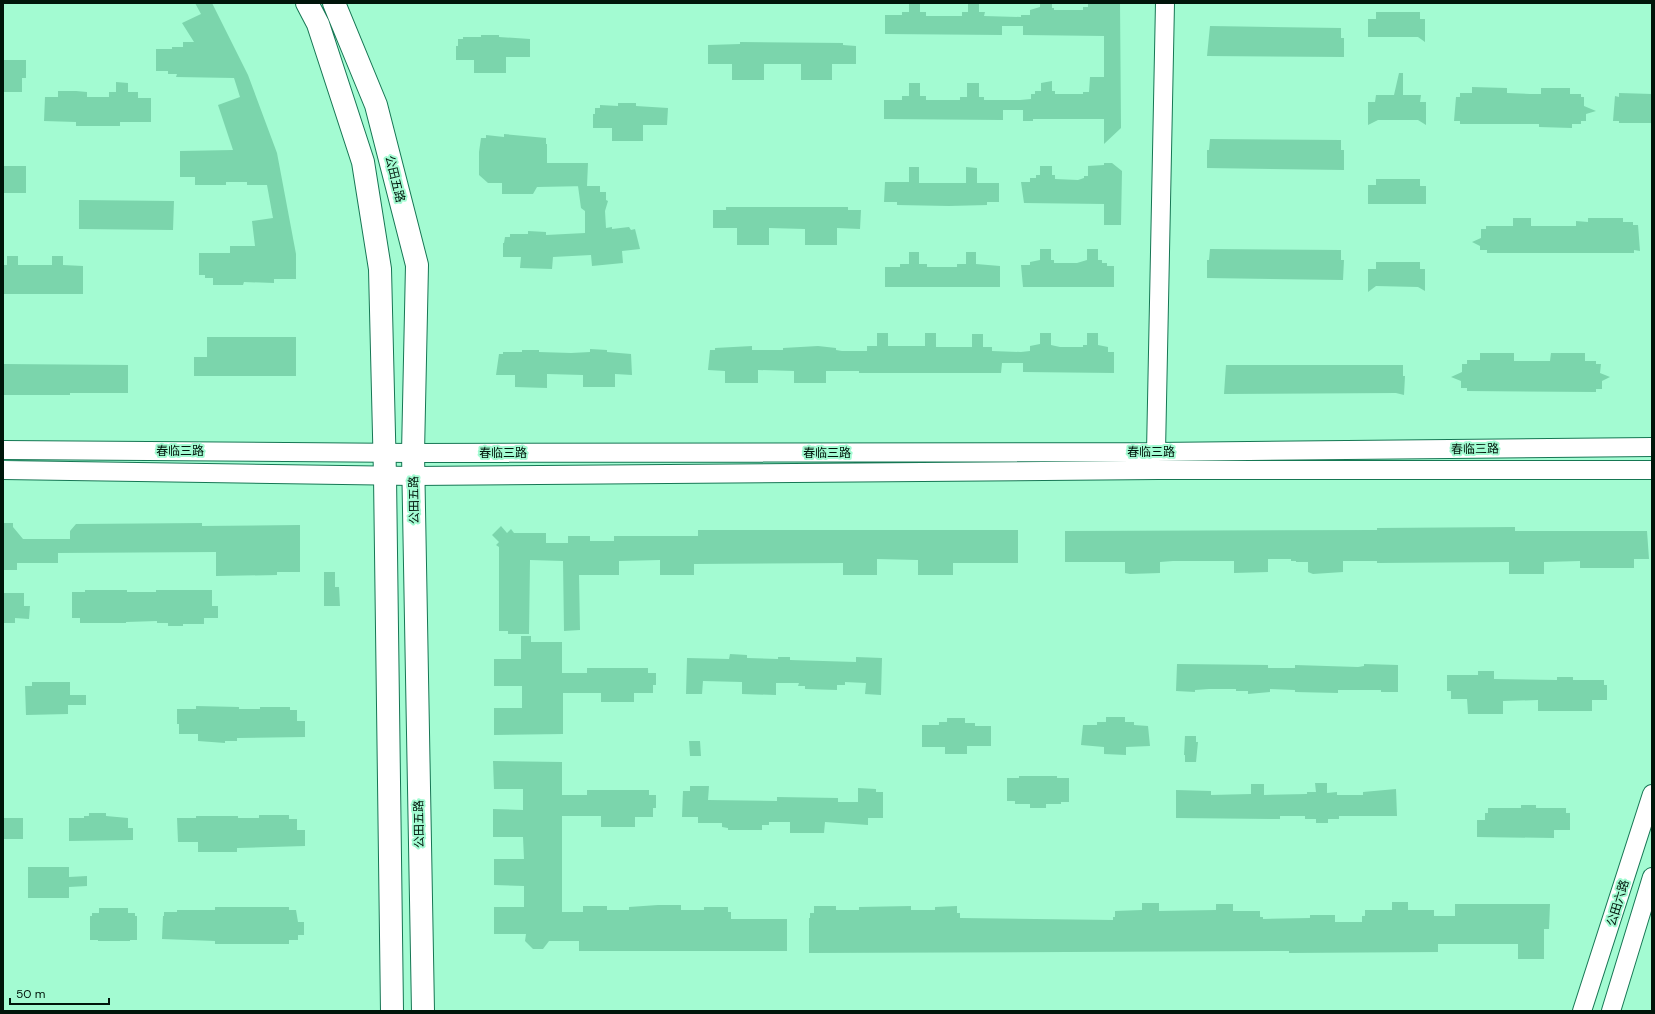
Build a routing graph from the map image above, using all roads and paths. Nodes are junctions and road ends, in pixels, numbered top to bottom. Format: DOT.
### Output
graph roads {
  1 [pos="307,3"];
  2 [pos="334,3"];
  3 [pos="1165,3"];
  4 [pos="1652,447"];
  5 [pos="3,450"];
  6 [pos="384,452"];
  7 [pos="1156,452"];
  8 [pos="413,453"];
  9 [pos="3,470"];
  10 [pos="1158,470"];
  11 [pos="1652,470"];
  12 [pos="385,476"];
  13 [pos="414,476"];
  14 [pos="1652,794"];
  15 [pos="1652,876"];
  16 [pos="392,1011"];
  17 [pos="422,1011"];
  18 [pos="1582,1011"];
  19 [pos="1611,1011"];
  1 -- 6 [label="main road"];
  2 -- 8 [label="main road, 公田五路"];
  3 -- 7 [label="street"];
  4 -- 7 [label="street, 春临三路"];
  5 -- 6 [label="street, 春临三路"];
  6 -- 8 [label="street, 春临三路"];
  6 -- 12 [label="main road"];
  7 -- 8 [label="street, 春临三路"];
  7 -- 10 [label="street"];
  8 -- 13 [label="main road, 公田五路"];
  9 -- 12 [label="street, 春临三路"];
  10 -- 11 [label="street, 春临三路"];
  10 -- 13 [label="street, 春临三路"];
  12 -- 13 [label="street, 春临三路"];
  12 -- 16 [label="main road"];
  13 -- 17 [label="main road, 公田五路"];
  14 -- 18 [label="street, 公田六路"];
  15 -- 19 [label="street, 公田六路"];
}
